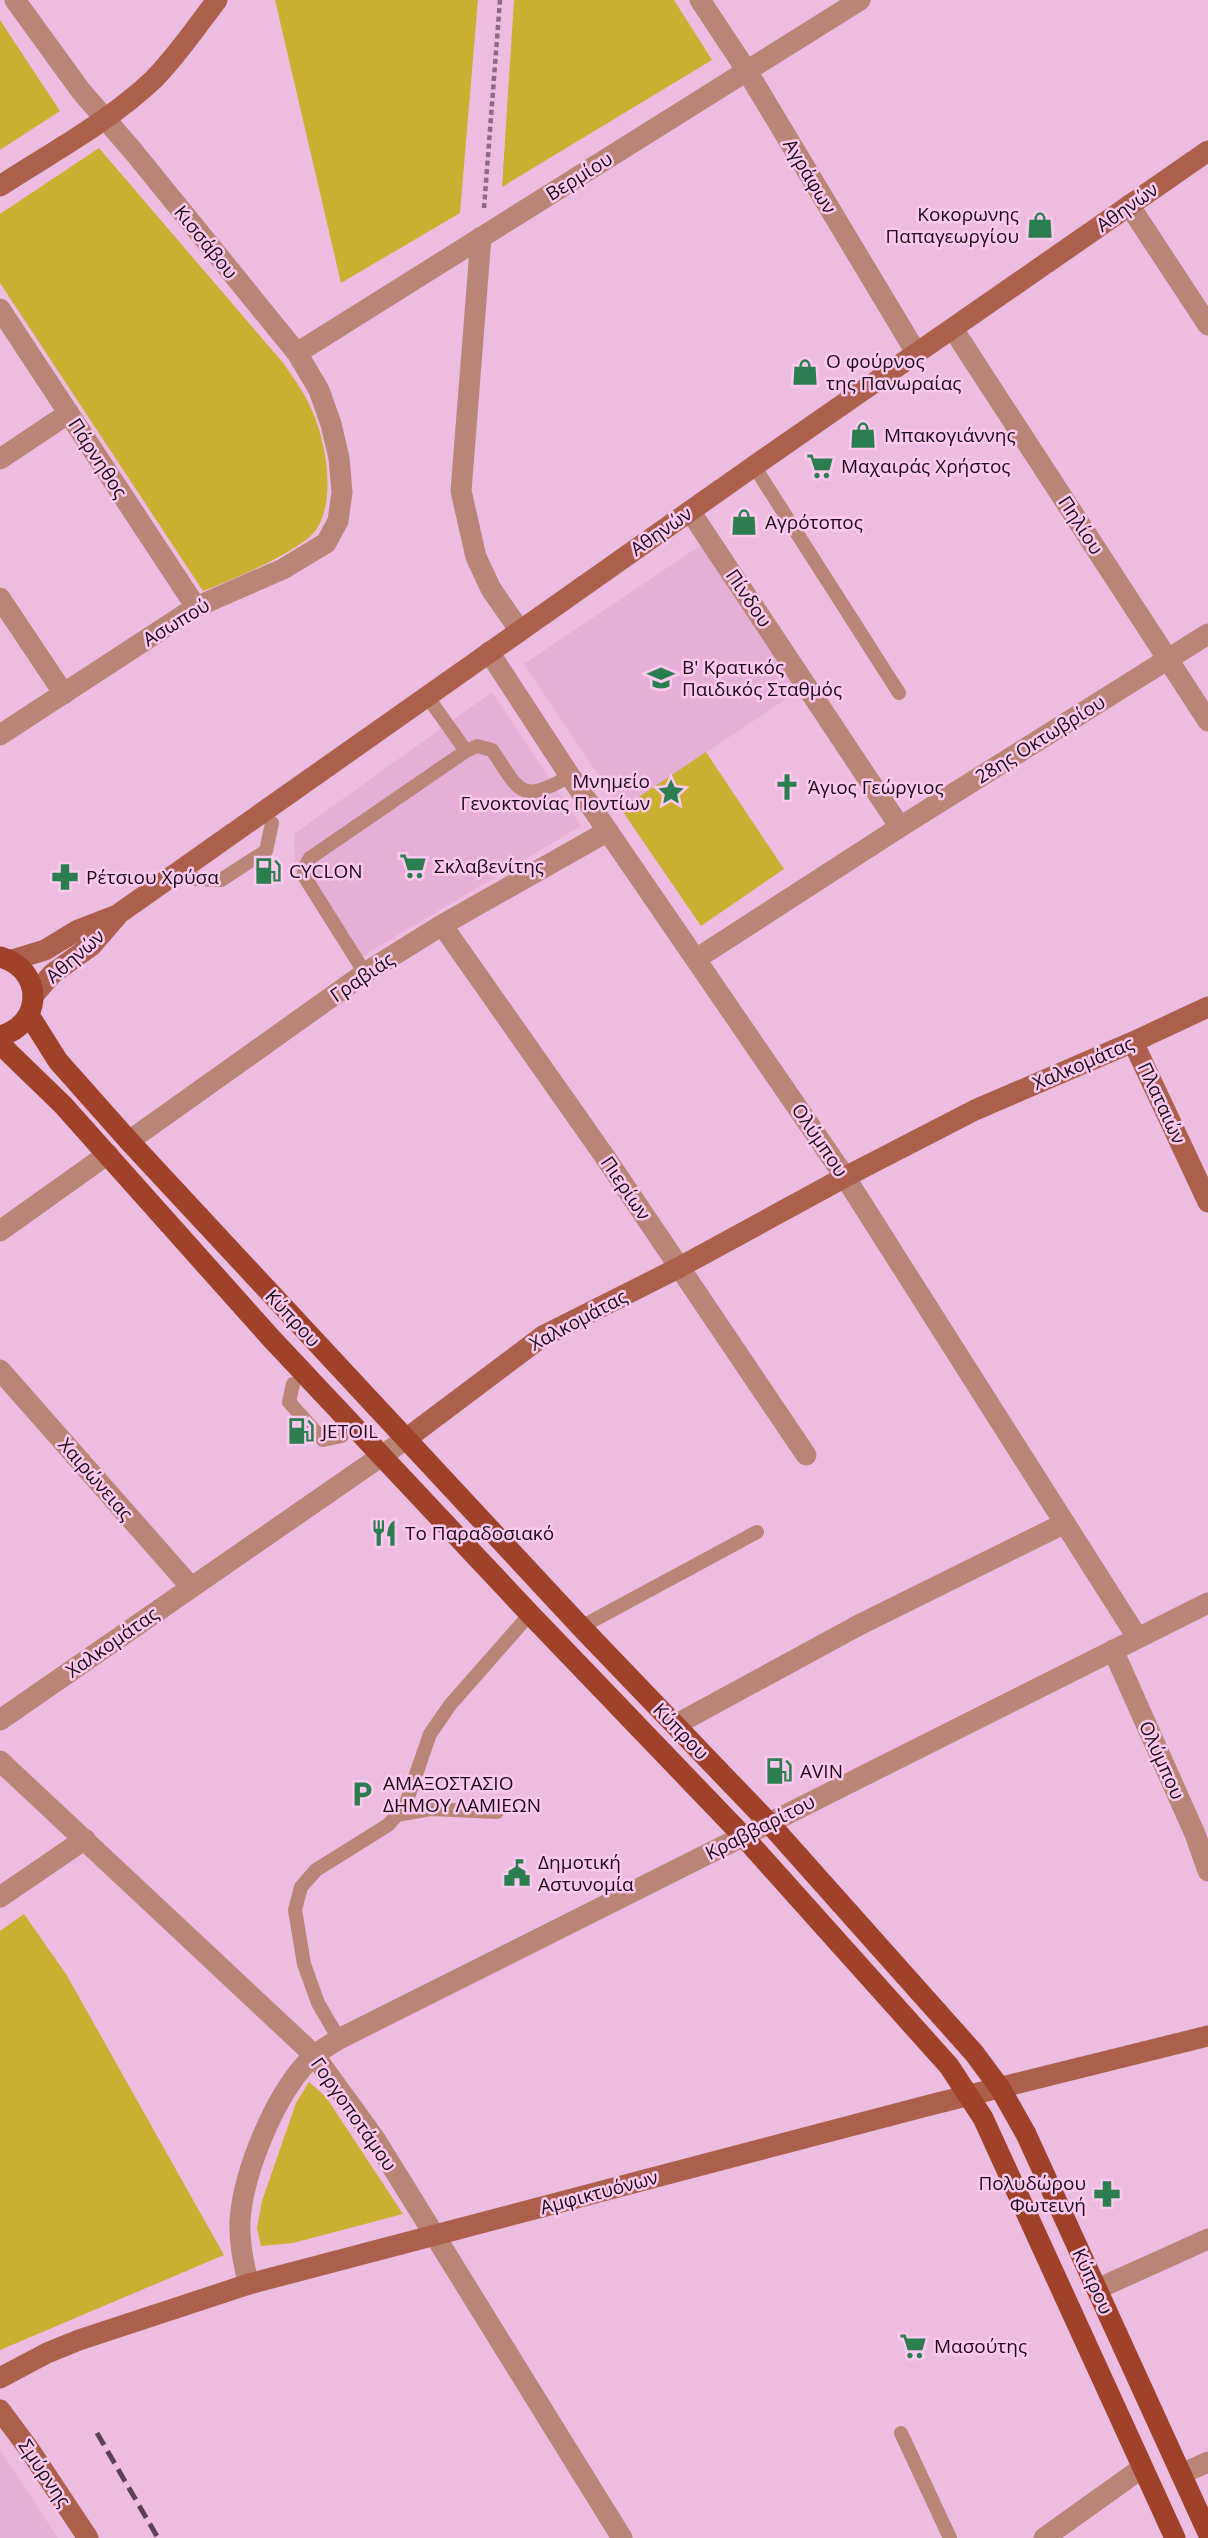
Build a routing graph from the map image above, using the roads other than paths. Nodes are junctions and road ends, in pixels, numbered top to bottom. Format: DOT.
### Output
graph roads {
  1 [pos="15,0"];
  2 [pos="217,0"];
  3 [pos="700,0"];
  4 [pos="860,0"];
  5 [pos="747,71"];
  6 [pos="104,119"];
  7 [pos="1208,150"];
  8 [pos="0,186"];
  9 [pos="1129,205"];
  10 [pos="481,237"];
  11 [pos="0,309"];
  12 [pos="1208,325"];
  13 [pos="953,329"];
  14 [pos="297,352"];
  15 [pos="917,354"];
  16 [pos="69,412"];
  17 [pos="0,459"];
  18 [pos="754,466"];
  19 [pos="342,508"];
  20 [pos="690,511"];
  21 [pos="0,598"];
  22 [pos="197,607"];
  23 [pos="520,631"];
  24 [pos="1208,634"];
  25 [pos="489,652"];
  26 [pos="1169,659"];
  27 [pos="899,693"];
  28 [pos="64,694"];
  29 [pos="427,696"];
  30 [pos="1208,721"];
  31 [pos="0,735"];
  32 [pos="466,751"];
  33 [pos="570,776"];
  34 [pos="272,823"];
  35 [pos="900,827"];
  36 [pos="608,831"];
  37 [pos="197,878"];
  38 [pos="117,915"];
  39 [pos="442,925"];
  40 [pos="6,958"];
  41 [pos="696,959"];
  42 [pos="365,973"];
  43 [pos="31,1005"];
  44 [pos="1208,1007"];
  45 [pos="0,1036"];
  46 [pos="1133,1042"];
  47 [pos="0,1044"];
  48 [pos="129,1141"];
  49 [pos="108,1154"];
  50 [pos="845,1177"];
  51 [pos="1208,1202"];
  52 [pos="0,1231"];
  53 [pos="680,1267"];
  54 [pos="0,1370"];
  55 [pos="293,1384"];
  56 [pos="342,1436"];
  57 [pos="406,1439"];
  58 [pos="806,1455"];
  59 [pos="382,1456"];
  60 [pos="1065,1523"];
  61 [pos="757,1532"];
  62 [pos="191,1587"];
  63 [pos="1208,1603"];
  64 [pos="530,1614"];
  65 [pos="581,1627"];
  66 [pos="1137,1637"];
  67 [pos="1113,1650"];
  68 [pos="0,1720"];
  69 [pos="675,1725"];
  70 [pos="0,1761"];
  71 [pos="497,1812"];
  72 [pos="397,1815"];
  73 [pos="769,1823"];
  74 [pos="743,1836"];
  75 [pos="85,1839"];
  76 [pos="1208,1871"];
  77 [pos="0,1897"];
  78 [pos="1208,2036"];
  79 [pos="339,2039"];
  80 [pos="314,2055"];
  81 [pos="1000,2088"];
  82 [pos="970,2095"];
  83 [pos="433,2235"];
  84 [pos="1208,2239"];
  85 [pos="249,2284"];
  86 [pos="1097,2289"];
  87 [pos="0,2378"];
  88 [pos="0,2410"];
  89 [pos="901,2433"];
  90 [pos="1208,2462"];
  91 [pos="1142,2469"];
  92 [pos="1181,2474"];
  93 [pos="1208,2533"];
  94 [pos="88,2538"];
  95 [pos="622,2538"];
  96 [pos="950,2538"];
  97 [pos="1044,2538"];
  98 [pos="1175,2538"];
  1 -- 6 [label="street, Κισσάβου"];
  2 -- 6 [label="street"];
  3 -- 5 [label="street, Αγράφων"];
  4 -- 5 [label="street, Βερμίου"];
  5 -- 10 [label="street, Βερμίου"];
  5 -- 15 [label="street, Αγράφων"];
  6 -- 8 [label="street"];
  6 -- 14 [label="street, Κισσάβου"];
  7 -- 9 [label="street, Αθηνών"];
  9 -- 12 [label="street"];
  9 -- 13 [label="street, Αθηνών"];
  10 -- 14 [label="street, Βερμίου"];
  10 -- 23 [label="street"];
  11 -- 16 [label="street, Πάρνηθος"];
  13 -- 15 [label="street, Αθηνών"];
  13 -- 26 [label="street, Πηλίου"];
  14 -- 19 [label="street, Κισσάβου"];
  15 -- 18 [label="street, Αθηνών"];
  16 -- 17 [label="street"];
  16 -- 22 [label="street, Πάρνηθος"];
  18 -- 20 [label="street, Αθηνών"];
  18 -- 27 [label="lane"];
  19 -- 22 [label="street, Ασωπού"];
  20 -- 23 [label="street, Αθηνών"];
  20 -- 35 [label="street, Πίνδου"];
  21 -- 28 [label="street"];
  22 -- 28 [label="street, Ασωπού"];
  23 -- 25 [label="street, Αθηνών"];
  24 -- 26 [label="street, 28ης Οκτωβρίου"];
  25 -- 29 [label="street, Αθηνών"];
  25 -- 33 [label="street, Ολύμπου"];
  26 -- 30 [label="street, Πηλίου"];
  26 -- 35 [label="street, 28ης Οκτωβρίου"];
  28 -- 31 [label="street, Ασωπού"];
  29 -- 32 [label="lane"];
  29 -- 38 [label="street, Αθηνών"];
  32 -- 33 [label="lane"];
  32 -- 42 [label="lane"];
  33 -- 36 [label="street, Ολύμπου"];
  34 -- 37 [label="lane"];
  35 -- 41 [label="street, 28ης Οκτωβρίου"];
  36 -- 39 [label="street, Γραβιάς"];
  36 -- 41 [label="street, Ολύμπου"];
  38 -- 40 [label="street, Αθηνών"];
  38 -- 43 [label="street, Αθηνών"];
  39 -- 42 [label="street, Γραβιάς"];
  39 -- 53 [label="street, Πιερίων"];
  40 -- 43 [label="main road, Κύπρου"];
  41 -- 50 [label="street, Ολύμπου"];
  42 -- 48 [label="street, Γραβιάς"];
  43 -- 45 [label="main road"];
  43 -- 48 [label="main road, Κύπρου"];
  44 -- 46 [label="street, Χαλκομάτας"];
  46 -- 50 [label="street, Χαλκομάτας"];
  46 -- 51 [label="street, Πλαταιών"];
  47 -- 49 [label="main road, Κύπρου"];
  48 -- 57 [label="main road, Κύπρου"];
  49 -- 52 [label="street"];
  49 -- 59 [label="main road, Κύπρου"];
  50 -- 53 [label="street, Χαλκομάτας"];
  50 -- 60 [label="street, Ολύμπου"];
  53 -- 57 [label="street, Χαλκομάτας"];
  53 -- 58 [label="street, Πιερίων"];
  54 -- 62 [label="street, Χαιρώνειας"];
  55 -- 56 [label="lane"];
  57 -- 59 [label="street, Χαλκομάτας"];
  57 -- 65 [label="main road, Κύπρου"];
  59 -- 62 [label="street, Χαλκομάτας"];
  59 -- 64 [label="main road, Κύπρου"];
  60 -- 66 [label="street, Ολύμπου"];
  60 -- 69 [label="street"];
  61 -- 65 [label="lane"];
  62 -- 68 [label="street, Χαλκομάτας"];
  63 -- 66 [label="street, Κραββαρίτου"];
  64 -- 72 [label="lane"];
  64 -- 74 [label="main road, Κύπρου"];
  65 -- 69 [label="main road, Κύπρου"];
  66 -- 67 [label="street, Κραββαρίτου"];
  67 -- 73 [label="street, Κραββαρίτου"];
  67 -- 76 [label="street, Ολύμπου"];
  69 -- 73 [label="main road, Κύπρου"];
  70 -- 75 [label="street, Γοργοποτάμου"];
  71 -- 72 [label="lane"];
  72 -- 79 [label="lane"];
  73 -- 74 [label="street, Κραββαρίτου"];
  73 -- 81 [label="main road, Κύπρου"];
  74 -- 79 [label="street, Κραββαρίτου"];
  74 -- 82 [label="main road, Κύπρου"];
  75 -- 77 [label="street"];
  75 -- 80 [label="street, Γοργοποτάμου"];
  78 -- 81 [label="street, Αμφικτυόνων"];
  79 -- 80 [label="street, Κραββαρίτου"];
  80 -- 83 [label="street, Γοργοποτάμου"];
  80 -- 85 [label="street"];
  81 -- 82 [label="street, Αμφικτυόνων"];
  81 -- 86 [label="main road, Κύπρου"];
  82 -- 83 [label="street, Αμφικτυόνων"];
  82 -- 91 [label="main road, Κύπρου"];
  83 -- 85 [label="street, Αμφικτυόνων"];
  83 -- 95 [label="street, Γοργοποτάμου"];
  84 -- 86 [label="street"];
  85 -- 87 [label="street, Αμφικτυόνων"];
  86 -- 92 [label="main road, Κύπρου"];
  88 -- 94 [label="street, Σμύρνης"];
  89 -- 96 [label="lane"];
  90 -- 92 [label="street"];
  91 -- 97 [label="street"];
  91 -- 98 [label="main road, Κύπρου"];
  92 -- 93 [label="main road, Κύπρου"];
}
